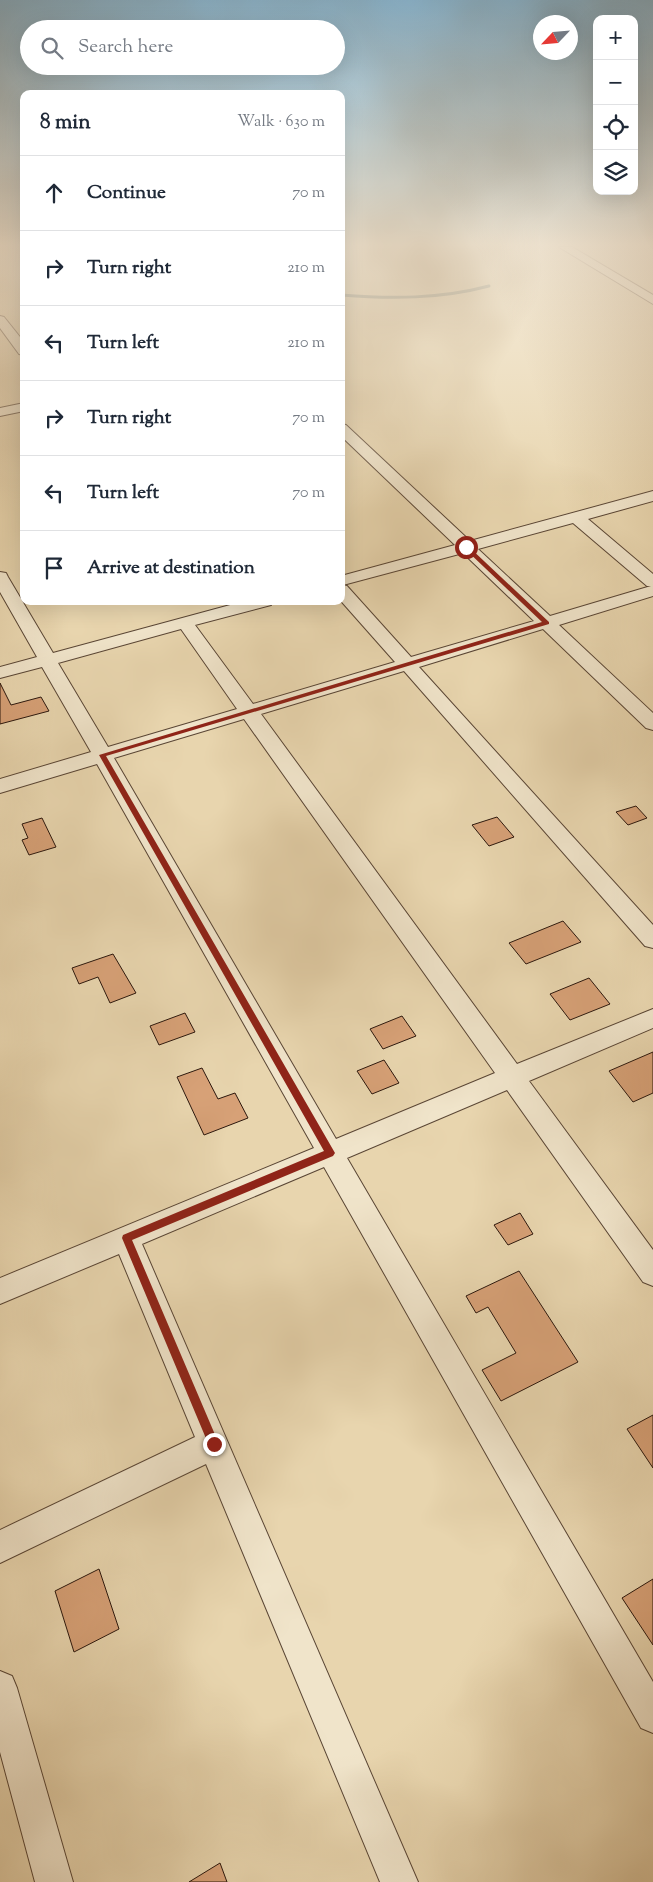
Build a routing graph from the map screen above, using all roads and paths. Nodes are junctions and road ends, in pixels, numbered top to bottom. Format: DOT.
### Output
graph roads {
  1 [pos="11,335"];
  2 [pos="20,346"];
  3 [pos="20,408"];
  4 [pos="0,412"];
  5 [pos="345,432"];
  6 [pos="653,496"];
  7 [pos="576,517"];
  8 [pos="466,547"];
  9 [pos="0,577"];
  10 [pos="345,580"];
  11 [pos="653,582"];
  12 [pos="653,591"];
  13 [pos="345,594"];
  14 [pos="235,605"];
  15 [pos="219,607"];
  16 [pos="185,623"];
  17 [pos="547,623"];
  18 [pos="48,660"];
  19 [pos="408,664"];
  20 [pos="0,673"];
  21 [pos="249,712"];
  22 [pos="653,724"];
  23 [pos="102,755"];
  24 [pos="0,786"];
  25 [pos="653,940"];
  26 [pos="653,1018"];
  27 [pos="512,1077"];
  28 [pos="330,1153"];
  29 [pos="126,1238"];
  30 [pos="653,1274"];
  31 [pos="0,1291"];
  32 [pos="214,1444"];
  33 [pos="0,1547"];
  34 [pos="0,1688"];
  35 [pos="653,1716"];
  36 [pos="54,1882"];
  37 [pos="399,1882"];
  1 -- 2 [label="street"];
  3 -- 4 [label="street"];
  5 -- 8 [label="street"];
  6 -- 7 [label="street"];
  7 -- 8 [label="street"];
  7 -- 11 [label="street"];
  8 -- 10 [label="street"];
  8 -- 17 [label="street"];
  9 -- 18 [label="street"];
  12 -- 17 [label="street"];
  13 -- 19 [label="street"];
  14 -- 15 [label="street"];
  15 -- 16 [label="street"];
  16 -- 18 [label="street"];
  16 -- 21 [label="street"];
  17 -- 19 [label="street"];
  17 -- 22 [label="street"];
  18 -- 20 [label="street"];
  18 -- 23 [label="street"];
  19 -- 21 [label="street"];
  19 -- 25 [label="street"];
  21 -- 23 [label="street"];
  21 -- 27 [label="street"];
  23 -- 24 [label="street"];
  23 -- 28 [label="street"];
  26 -- 27 [label="street"];
  27 -- 28 [label="street"];
  27 -- 30 [label="street"];
  28 -- 29 [label="street"];
  28 -- 35 [label="street"];
  29 -- 31 [label="street"];
  29 -- 32 [label="street"];
  32 -- 33 [label="street"];
  32 -- 37 [label="street"];
  34 -- 36 [label="street"];
}
